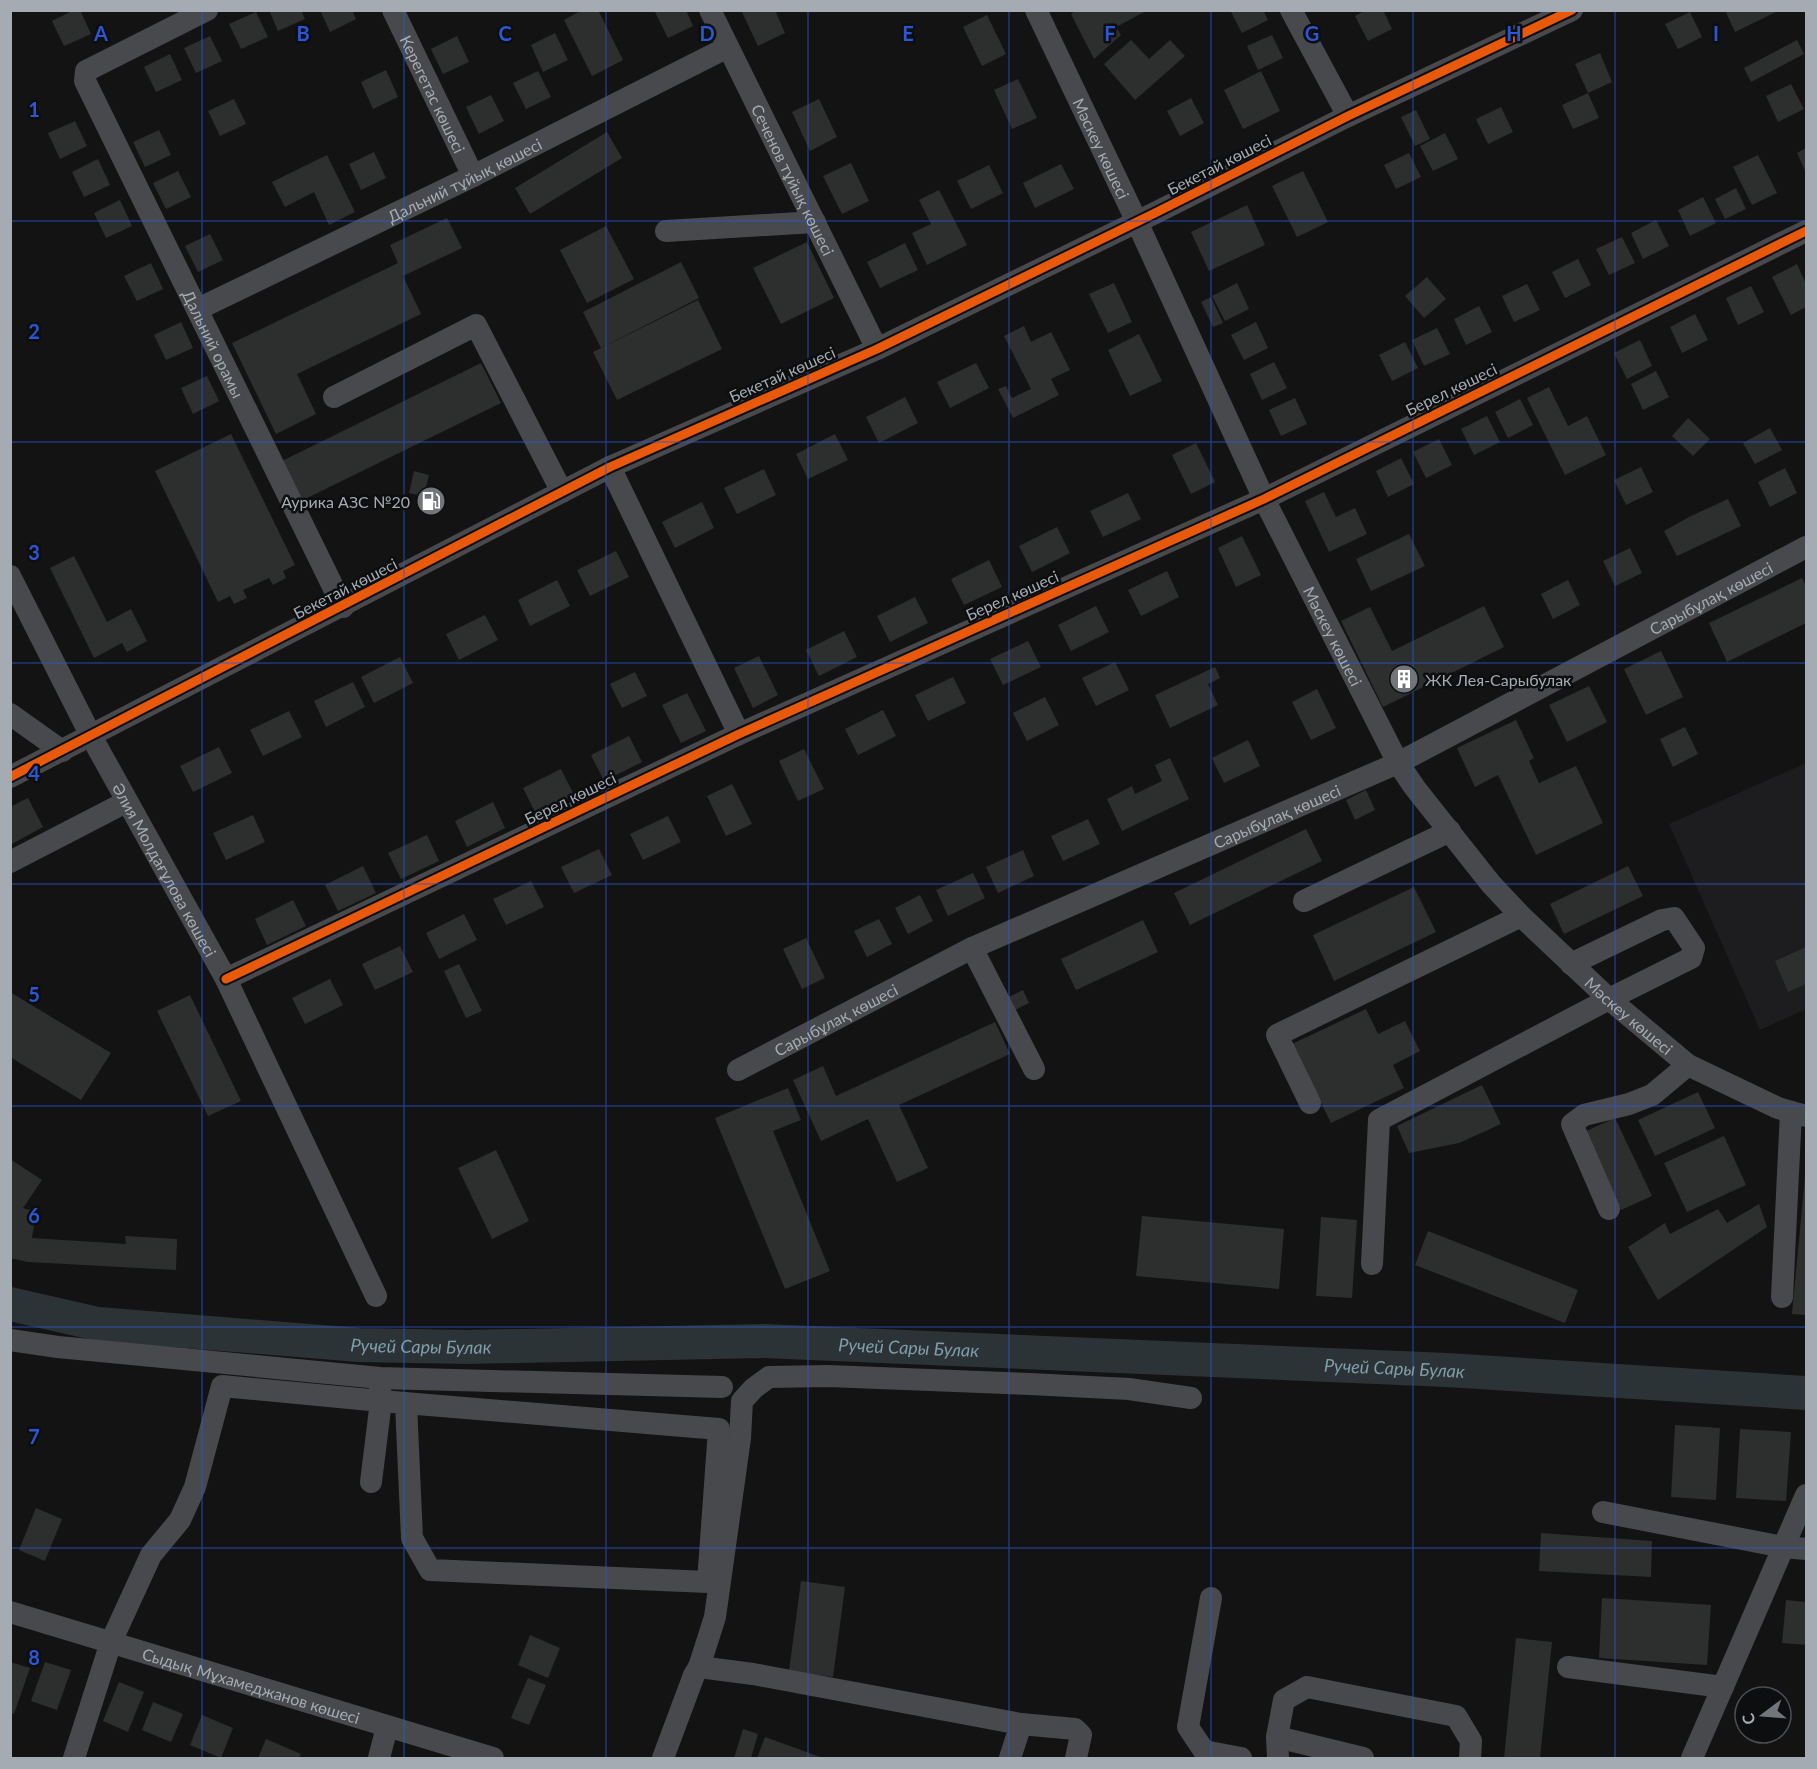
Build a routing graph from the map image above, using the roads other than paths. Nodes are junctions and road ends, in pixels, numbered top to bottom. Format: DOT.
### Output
graph roads {
  1 [pos="207,10"];
  2 [pos="393,10"];
  3 [pos="710,10"];
  4 [pos="1036,10"];
  5 [pos="1292,10"];
  6 [pos="1572,10"];
  7 [pos="728,46"];
  8 [pos="1348,116"];
  9 [pos="473,176"];
  10 [pos="815,222"];
  11 [pos="1137,222"];
  12 [pos="666,231"];
  13 [pos="1806,233"];
  14 [pos="198,309"];
  15 [pos="877,349"];
  16 [pos="334,397"];
  17 [pos="610,467"];
  18 [pos="562,492"];
  19 [pos="1264,499"];
  20 [pos="1806,547"];
  21 [pos="10,576"];
  22 [pos="343,607"];
  23 [pos="10,714"];
  24 [pos="739,734"];
  25 [pos="91,736"];
  26 [pos="62,752"];
  27 [pos="1398,763"];
  28 [pos="10,777"];
  29 [pos="126,802"];
  30 [pos="1450,831"];
  31 [pos="10,862"];
  32 [pos="1304,902"];
  33 [pos="1521,916"];
  34 [pos="972,948"];
  35 [pos="1571,964"];
  36 [pos="226,979"];
  37 [pos="1609,999"];
  38 [pos="1688,1065"];
  39 [pos="1034,1069"];
  40 [pos="738,1070"];
  41 [pos="1310,1103"];
  42 [pos="1799,1114"];
  43 [pos="1609,1209"];
  44 [pos="1372,1264"];
  45 [pos="376,1296"];
  46 [pos="1782,1297"];
  47 [pos="10,1340"];
  48 [pos="380,1378"];
  49 [pos="722,1386"];
  50 [pos="1191,1398"];
  51 [pos="381,1401"];
  52 [pos="406,1404"];
  53 [pos="371,1482"];
  54 [pos="1806,1495"];
  55 [pos="1603,1512"];
  56 [pos="1783,1547"];
  57 [pos="1806,1549"];
  58 [pos="1211,1598"];
  59 [pos="10,1612"];
  60 [pos="111,1642"];
  61 [pos="699,1667"];
  62 [pos="1568,1667"];
  63 [pos="1723,1686"];
  64 [pos="1020,1724"];
  65 [pos="387,1727"];
  66 [pos="1278,1748"];
  67 [pos="74,1758"];
  68 [pos="379,1758"];
  69 [pos="493,1758"];
  70 [pos="663,1758"];
  71 [pos="1010,1758"];
  72 [pos="1076,1758"];
  73 [pos="1240,1758"];
  74 [pos="1363,1758"];
  75 [pos="1470,1758"];
  76 [pos="1692,1758"];
  1 -- 14 [label="street, Дальний орамы"];
  2 -- 9 [label="street, Керегетас көшесі"];
  3 -- 7 [label="street, Сеченов тұйық көшесі"];
  4 -- 11 [label="street, Мәскеу көшесі"];
  5 -- 8 [label="street"];
  6 -- 8 [label="street, Бекетай көшесі"];
  7 -- 9 [label="street, Дальний тұйық көшесі"];
  7 -- 10 [label="street, Сеченов тұйық көшесі"];
  8 -- 11 [label="street, Бекетай көшесі"];
  9 -- 14 [label="street, Дальний тұйық көшесі"];
  10 -- 12 [label="street"];
  10 -- 15 [label="street, Сеченов тұйық көшесі"];
  11 -- 15 [label="street, Бекетай көшесі"];
  11 -- 19 [label="street, Мәскеу көшесі"];
  13 -- 19 [label="street, Берел көшесі"];
  14 -- 22 [label="street, Дальний орамы"];
  15 -- 17 [label="street, Бекетай көшесі"];
  16 -- 18 [label="street"];
  17 -- 18 [label="street, Бекетай көшесі"];
  17 -- 24 [label="street"];
  18 -- 22 [label="street, Бекетай көшесі"];
  19 -- 24 [label="street, Берел көшесі"];
  19 -- 27 [label="street, Мәскеу көшесі"];
  20 -- 27 [label="street, Сарыбұлақ көшесі"];
  21 -- 25 [label="street, Әлия Молдағұлова көшесі"];
  22 -- 25 [label="street, Бекетай көшесі"];
  23 -- 26 [label="street"];
  24 -- 36 [label="street, Берел көшесі"];
  25 -- 26 [label="street, Бекетай көшесі"];
  25 -- 29 [label="street, Әлия Молдағұлова көшесі"];
  26 -- 28 [label="street, Бекетай көшесі"];
  27 -- 30 [label="street, Мәскеу көшесі"];
  27 -- 34 [label="street, Сарыбұлақ көшесі"];
  29 -- 31 [label="street"];
  29 -- 36 [label="street, Әлия Молдағұлова көшесі"];
  30 -- 32 [label="street"];
  30 -- 33 [label="street, Мәскеу көшесі"];
  33 -- 35 [label="street, Мәскеу көшесі"];
  33 -- 41 [label="street"];
  34 -- 39 [label="street"];
  34 -- 40 [label="street, Сарыбұлақ көшесі"];
  35 -- 37 [label="street, Мәскеу көшесі"];
  35 -- 37 [label="street"];
  36 -- 45 [label="street, Әлия Молдағұлова көшесі"];
  37 -- 38 [label="street, Мәскеу көшесі"];
  37 -- 44 [label="street"];
  38 -- 42 [label="street, Мәскеу көшесі"];
  38 -- 43 [label="street"];
  42 -- 46 [label="street"];
  47 -- 48 [label="street"];
  48 -- 49 [label="street"];
  48 -- 51 [label="street"];
  50 -- 61 [label="street"];
  51 -- 52 [label="street"];
  51 -- 53 [label="street"];
  51 -- 60 [label="street"];
  52 -- 52 [label="street"];
  54 -- 56 [label="street"];
  55 -- 56 [label="street"];
  56 -- 57 [label="street"];
  56 -- 63 [label="street"];
  58 -- 73 [label="street"];
  59 -- 60 [label="street, Сыдық Мұхамеджанов көшесі"];
  60 -- 65 [label="street, Сыдық Мұхамеджанов көшесі"];
  60 -- 67 [label="street"];
  61 -- 64 [label="street"];
  61 -- 70 [label="street"];
  62 -- 63 [label="street"];
  63 -- 76 [label="street"];
  64 -- 71 [label="street"];
  64 -- 72 [label="street"];
  65 -- 68 [label="street"];
  65 -- 69 [label="street, Сыдық Мұхамеджанов көшесі"];
  66 -- 74 [label="street"];
  66 -- 75 [label="street"];
}
